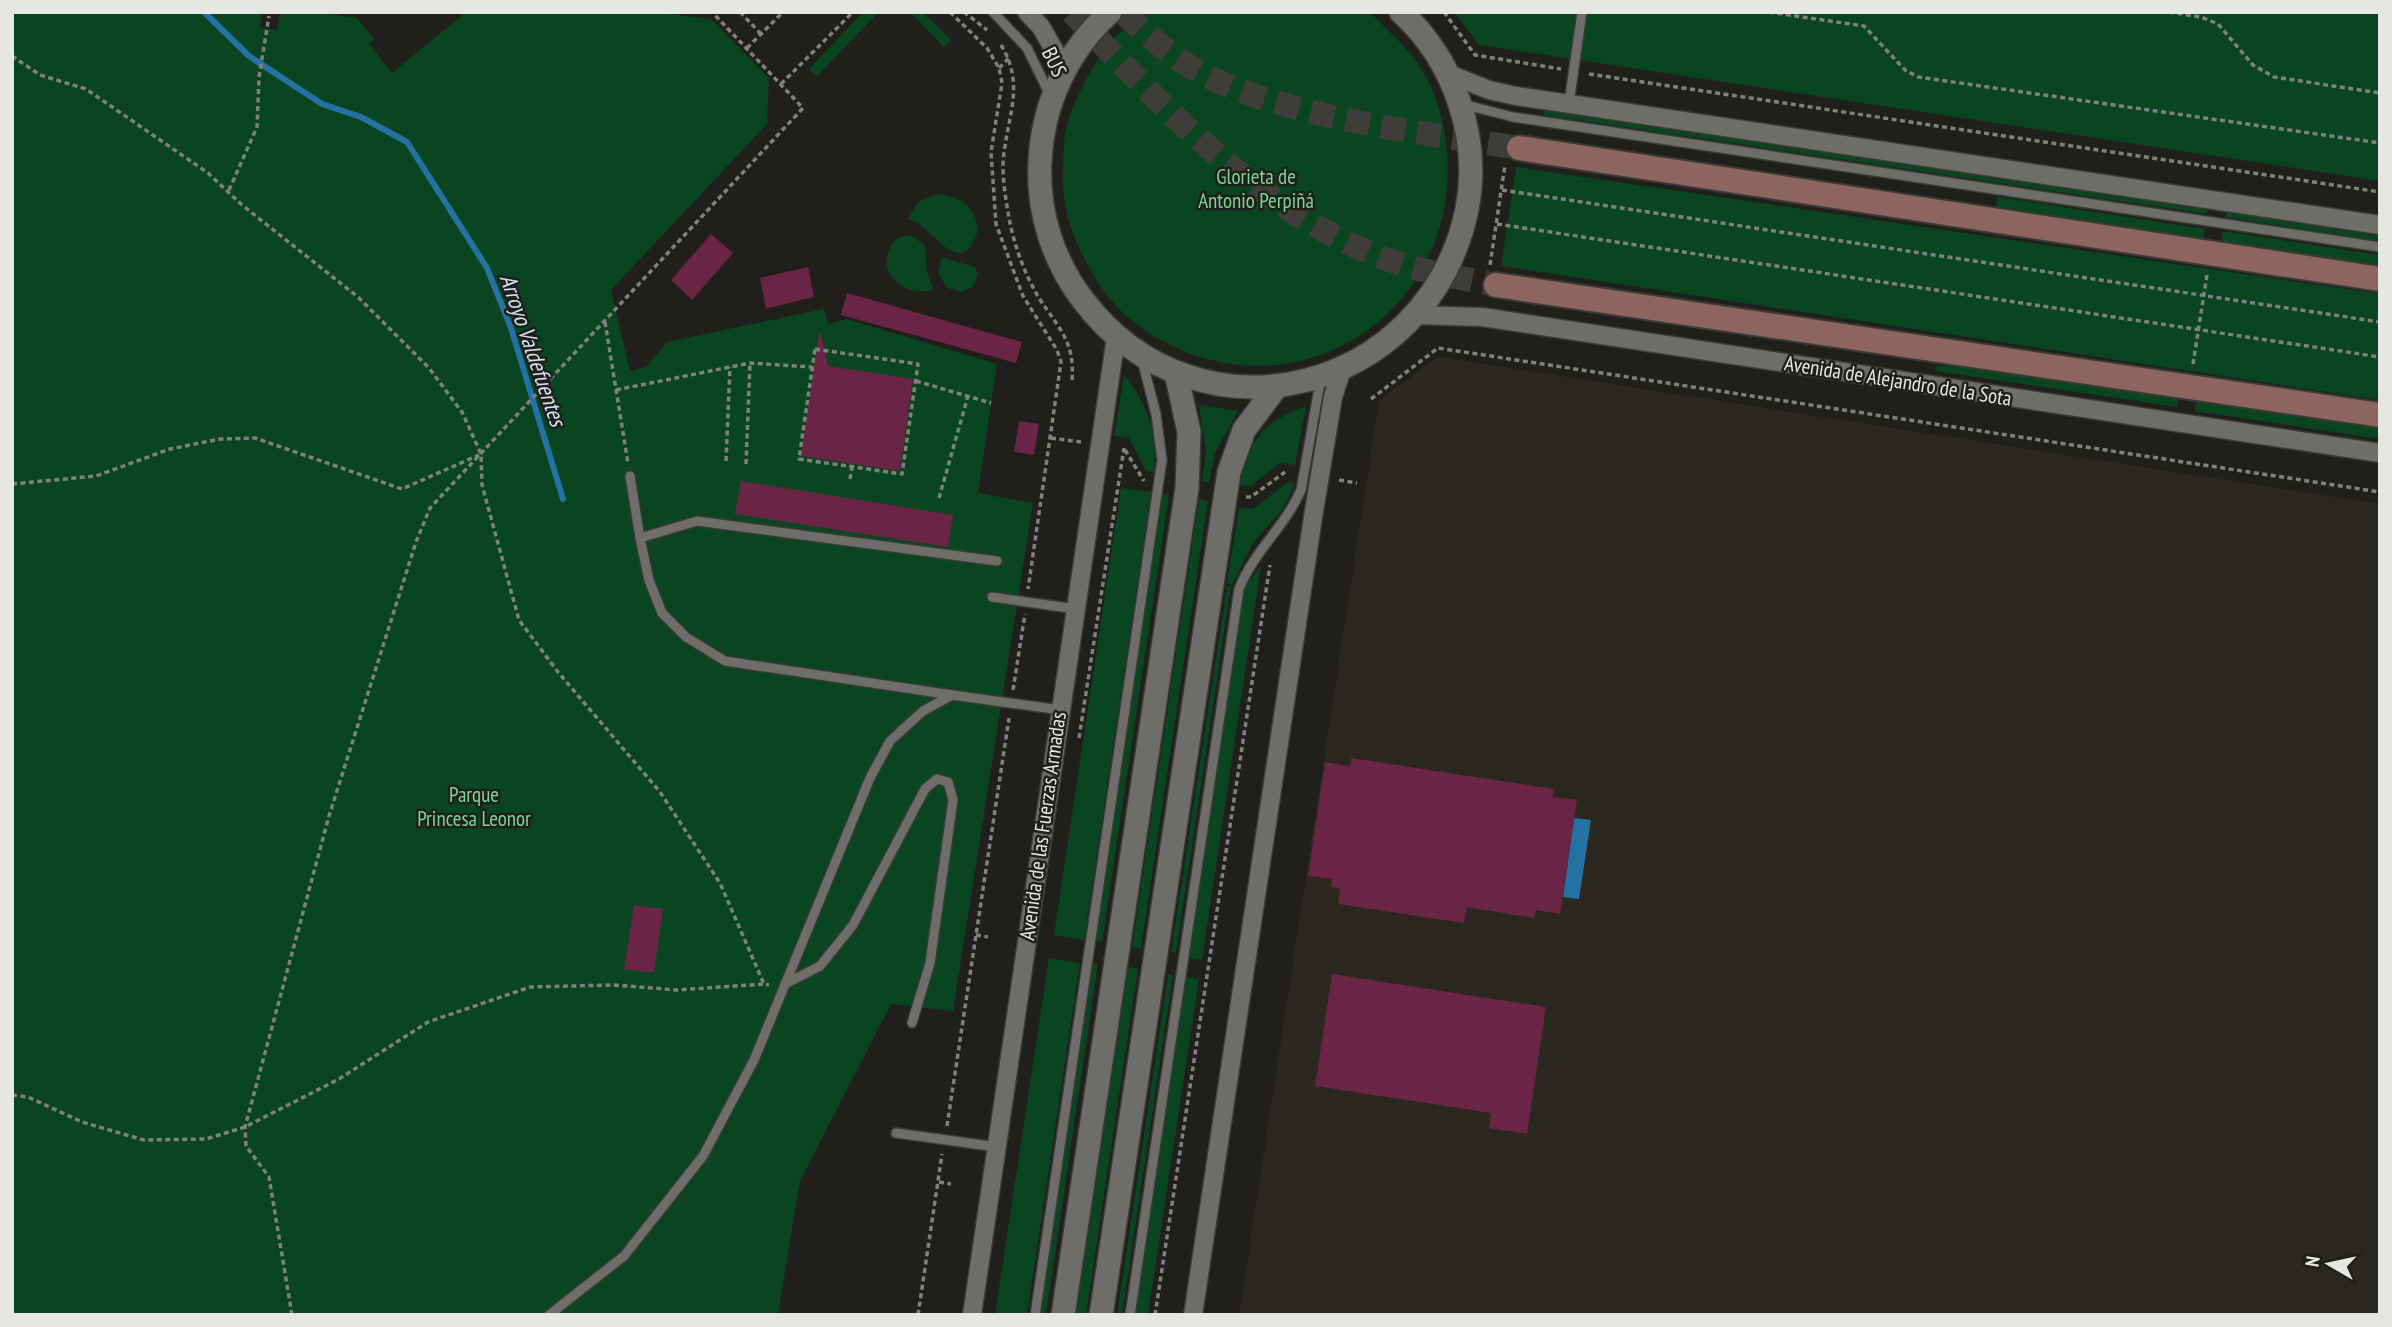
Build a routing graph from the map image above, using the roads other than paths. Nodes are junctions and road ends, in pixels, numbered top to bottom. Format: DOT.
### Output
graph roads {
  1 [pos="993,12"];
  2 [pos="1027,12"];
  3 [pos="1110,12"];
  4 [pos="1582,12"];
  5 [pos="1404,14"];
  6 [pos="1065,68"];
  7 [pos="1447,73"];
  8 [pos="1052,99"];
  9 [pos="1569,103"];
  10 [pos="1460,104"];
  11 [pos="1512,156"];
  12 [pos="2380,225"];
  13 [pos="2380,247"];
  14 [pos="1492,279"];
  15 [pos="2380,279"];
  16 [pos="1416,315"];
  17 [pos="1116,337"];
  18 [pos="1140,355"];
  19 [pos="1176,373"];
  20 [pos="1331,373"];
  21 [pos="1277,386"];
  22 [pos="2380,415"];
  23 [pos="2380,453"];
  24 [pos="630,475"];
  25 [pos="640,538"];
  26 [pos="998,561"];
  27 [pos="992,597"];
  28 [pos="1076,609"];
  29 [pos="952,695"];
  30 [pos="1061,710"];
  31 [pos="785,984"];
  32 [pos="912,1023"];
  33 [pos="896,1133"];
  34 [pos="997,1147"];
  35 [pos="549,1315"];
  36 [pos="972,1315"];
  37 [pos="1035,1315"];
  38 [pos="1063,1315"];
  39 [pos="1101,1315"];
  40 [pos="1130,1315"];
  41 [pos="1193,1315"];
  1 -- 8 [label="lane, BUS"];
  2 -- 6 [label="street"];
  3 -- 6 [label="street"];
  4 -- 9 [label="lane"];
  5 -- 7 [label="street"];
  6 -- 8 [label="street"];
  7 -- 9 [label="street"];
  7 -- 10 [label="street"];
  8 -- 17 [label="street"];
  9 -- 12 [label="street"];
  10 -- 13 [label="lane"];
  10 -- 16 [label="street"];
  11 -- 15 [label="main road"];
  14 -- 22 [label="main road, Avenida de Alejandro de la Sota"];
  16 -- 20 [label="street"];
  16 -- 23 [label="street, Avenida de Alejandro de la Sota"];
  17 -- 18 [label="street"];
  17 -- 28 [label="street, Avenida de las Fuerzas Armadas"];
  18 -- 19 [label="street"];
  18 -- 37 [label="lane"];
  19 -- 21 [label="street"];
  19 -- 38 [label="street"];
  20 -- 21 [label="street"];
  20 -- 40 [label="lane"];
  20 -- 41 [label="street"];
  21 -- 39 [label="street"];
  24 -- 25 [label="lane"];
  25 -- 26 [label="lane"];
  25 -- 29 [label="lane"];
  27 -- 28 [label="lane"];
  28 -- 30 [label="street, Avenida de las Fuerzas Armadas"];
  29 -- 30 [label="lane"];
  29 -- 31 [label="lane"];
  30 -- 34 [label="street, Avenida de las Fuerzas Armadas"];
  31 -- 32 [label="lane"];
  31 -- 35 [label="lane"];
  33 -- 34 [label="lane"];
  34 -- 36 [label="street, Avenida de las Fuerzas Armadas"];
}
